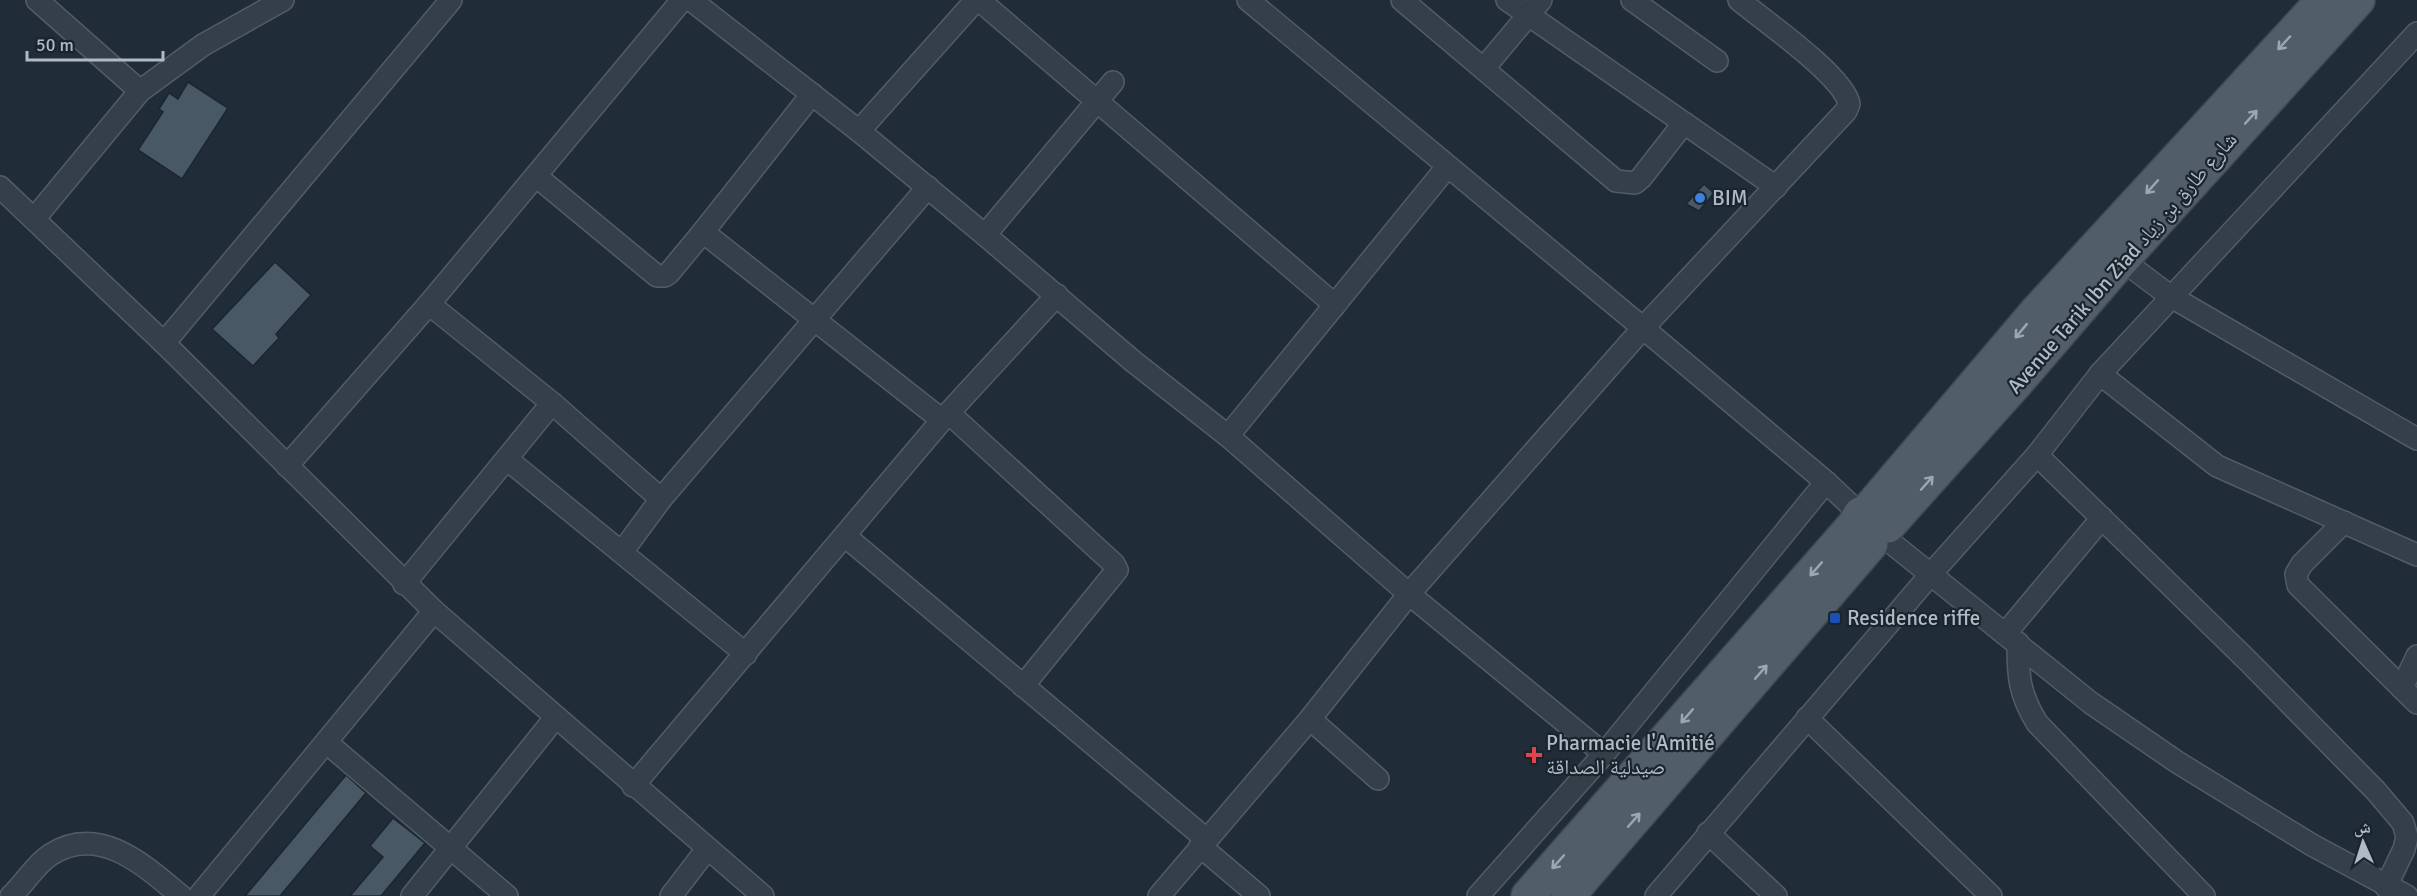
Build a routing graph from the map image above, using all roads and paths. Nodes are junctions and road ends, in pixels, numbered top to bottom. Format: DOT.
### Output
graph roads {
  1 [pos="37,0"];
  2 [pos="283,0"];
  3 [pos="452,0"];
  4 [pos="682,0"];
  5 [pos="691,0"];
  6 [pos="977,0"];
  7 [pos="1248,0"];
  8 [pos="1402,0"];
  9 [pos="1507,0"];
  10 [pos="1632,0"];
  11 [pos="1739,0"];
  12 [pos="2324,0"];
  13 [pos="2358,0"];
  14 [pos="1535,7"];
  15 [pos="2417,33"];
  16 [pos="1717,61"];
  17 [pos="1484,68"];
  18 [pos="1113,82"];
  19 [pos="140,91"];
  20 [pos="812,94"];
  21 [pos="1097,101"];
  22 [pos="1684,123"];
  23 [pos="859,131"];
  24 [pos="1447,167"];
  25 [pos="536,176"];
  26 [pos="0,187"];
  27 [pos="1776,187"];
  28 [pos="928,188"];
  29 [pos="34,219"];
  30 [pos="703,232"];
  31 [pos="985,235"];
  32 [pos="2122,260"];
  33 [pos="1057,295"];
  34 [pos="2170,296"];
  35 [pos="429,304"];
  36 [pos="1335,305"];
  37 [pos="813,319"];
  38 [pos="1643,328"];
  39 [pos="164,343"];
  40 [pos="2100,374"];
  41 [pos="552,403"];
  42 [pos="946,417"];
  43 [pos="1228,436"];
  44 [pos="2417,438"];
  45 [pos="2037,455"];
  46 [pos="508,460"];
  47 [pos="287,466"];
  48 [pos="1826,482"];
  49 [pos="661,499"];
  50 [pos="2102,518"];
  51 [pos="2344,522"];
  52 [pos="1871,526"];
  53 [pos="845,536"];
  54 [pos="622,552"];
  55 [pos="2417,555"];
  56 [pos="1931,574"];
  57 [pos="404,584"];
  58 [pos="1409,594"];
  59 [pos="434,611"];
  60 [pos="2012,639"];
  61 [pos="746,654"];
  62 [pos="2417,656"];
  63 [pos="1023,686"];
  64 [pos="2402,688"];
  65 [pos="2417,703"];
  66 [pos="555,718"];
  67 [pos="1807,718"];
  68 [pos="1310,719"];
  69 [pos="327,743"];
  70 [pos="1604,754"];
  71 [pos="1378,779"];
  72 [pos="633,786"];
  73 [pos="1708,833"];
  74 [pos="1203,843"];
  75 [pos="452,847"];
  76 [pos="707,849"];
  77 [pos="2386,887"];
  78 [pos="15,895"];
  79 [pos="181,896"];
  80 [pos="199,896"];
  81 [pos="412,896"];
  82 [pos="507,896"];
  83 [pos="671,896"];
  84 [pos="762,896"];
  85 [pos="1159,896"];
  86 [pos="1259,896"];
  87 [pos="1478,896"];
  88 [pos="1528,896"];
  89 [pos="1568,896"];
  90 [pos="1656,896"];
  91 [pos="1776,896"];
  92 [pos="1991,896"];
  93 [pos="2204,896"];
  94 [pos="2407,896"];
  1 -- 19 [label="street"];
  2 -- 19 [label="street"];
  3 -- 39 [label="street"];
  4 -- 25 [label="street"];
  5 -- 20 [label="street"];
  6 -- 21 [label="street"];
  6 -- 23 [label="street"];
  7 -- 24 [label="street"];
  8 -- 17 [label="street"];
  9 -- 14 [label="street"];
  10 -- 16 [label="street"];
  11 -- 27 [label="street"];
  12 -- 52 [label="main road, Avenue Tarik Ibn Ziad شارع طارق بن زياد, one-way"];
  32 -- 13 [label="main road, Avenue Tarik Ibn Ziad شارع طارق بن زياد, one-way"];
  14 -- 17 [label="street"];
  14 -- 22 [label="street"];
  15 -- 34 [label="street"];
  17 -- 22 [label="street"];
  18 -- 21 [label="street"];
  19 -- 29 [label="street"];
  20 -- 23 [label="street"];
  20 -- 30 [label="street"];
  21 -- 31 [label="street"];
  21 -- 36 [label="street"];
  22 -- 27 [label="street"];
  23 -- 28 [label="street"];
  24 -- 36 [label="street"];
  24 -- 38 [label="street"];
  25 -- 30 [label="street"];
  25 -- 35 [label="street"];
  26 -- 29 [label="street"];
  27 -- 38 [label="street"];
  28 -- 31 [label="street"];
  28 -- 37 [label="street"];
  29 -- 39 [label="street"];
  30 -- 37 [label="street"];
  31 -- 33 [label="street"];
  32 -- 34 [label="street"];
  52 -- 32 [label="main road, Avenue Tarik Ibn Ziad شارع طارق بن زياد, one-way"];
  33 -- 42 [label="street"];
  33 -- 43 [label="street"];
  34 -- 40 [label="street"];
  34 -- 44 [label="street"];
  35 -- 41 [label="street"];
  35 -- 47 [label="street"];
  36 -- 43 [label="street"];
  37 -- 42 [label="street"];
  37 -- 49 [label="street"];
  38 -- 48 [label="street"];
  38 -- 58 [label="street"];
  39 -- 47 [label="street"];
  40 -- 45 [label="street"];
  40 -- 51 [label="street"];
  41 -- 46 [label="street"];
  41 -- 49 [label="street"];
  42 -- 53 [label="street"];
  42 -- 63 [label="street"];
  43 -- 58 [label="street"];
  45 -- 50 [label="street"];
  45 -- 56 [label="street"];
  46 -- 54 [label="street"];
  46 -- 57 [label="street"];
  47 -- 57 [label="street"];
  48 -- 52 [label="street"];
  48 -- 70 [label="street"];
  49 -- 54 [label="street"];
  50 -- 60 [label="street"];
  50 -- 77 [label="street"];
  51 -- 55 [label="street"];
  51 -- 64 [label="street"];
  52 -- 56 [label="street"];
  52 -- 88 [label="main road, Avenue Tarik Ibn Ziad شارع طارق بن زياد, one-way"];
  89 -- 52 [label="main road, Avenue Tarik Ibn Ziad شارع طارق بن زياد, one-way"];
  53 -- 61 [label="street"];
  53 -- 63 [label="street"];
  54 -- 61 [label="street"];
  56 -- 60 [label="street"];
  56 -- 67 [label="street"];
  57 -- 59 [label="street"];
  58 -- 68 [label="street"];
  58 -- 70 [label="street"];
  59 -- 66 [label="street"];
  59 -- 69 [label="street"];
  60 -- 77 [label="street"];
  60 -- 93 [label="street"];
  61 -- 72 [label="street"];
  62 -- 64 [label="street"];
  63 -- 74 [label="street"];
  64 -- 65 [label="street"];
  66 -- 72 [label="street"];
  66 -- 75 [label="street"];
  67 -- 73 [label="street"];
  67 -- 92 [label="street"];
  68 -- 71 [label="street"];
  68 -- 74 [label="street"];
  69 -- 75 [label="street"];
  69 -- 80 [label="street"];
  70 -- 87 [label="street"];
  72 -- 76 [label="street"];
  73 -- 90 [label="street"];
  73 -- 91 [label="street"];
  74 -- 85 [label="street"];
  74 -- 86 [label="street"];
  75 -- 81 [label="street"];
  75 -- 82 [label="street"];
  76 -- 83 [label="street"];
  76 -- 84 [label="street"];
  77 -- 94 [label="street"];
  78 -- 79 [label="street"];
}
